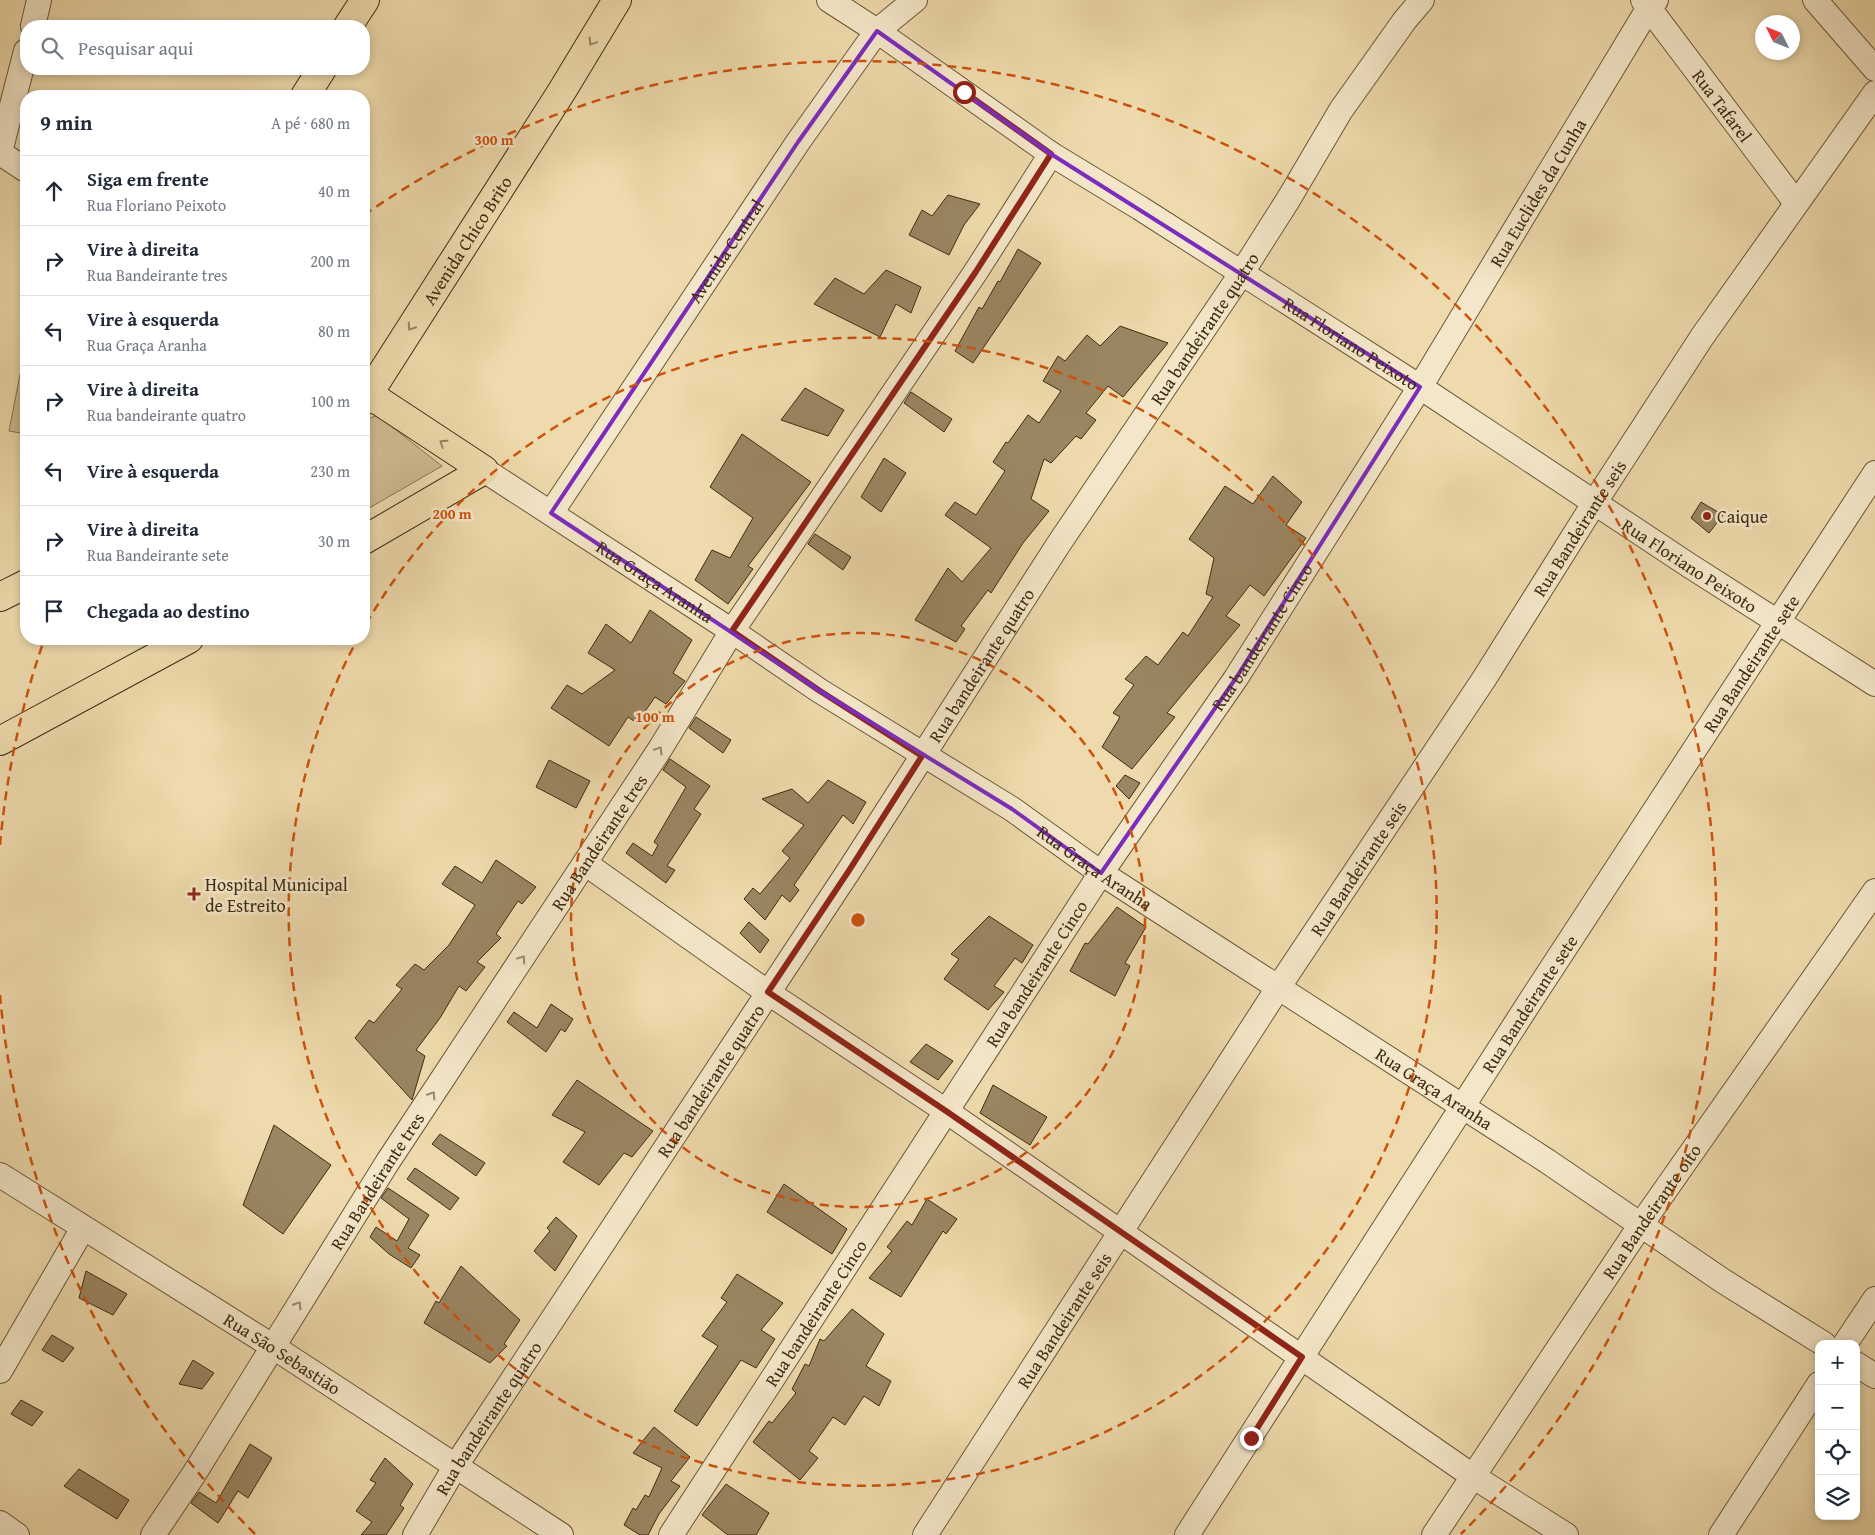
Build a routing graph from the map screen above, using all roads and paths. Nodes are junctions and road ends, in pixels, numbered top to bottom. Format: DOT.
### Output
graph roads {
  1 [pos="40,0"];
  2 [pos="365,0"];
  3 [pos="617,0"];
  4 [pos="829,0"];
  5 [pos="916,0"];
  6 [pos="1422,0"];
  7 [pos="1815,0"];
  8 [pos="1649,3"];
  9 [pos="35,20"];
  10 [pos="352,20"];
  11 [pos="877,31"];
  12 [pos="1875,69"];
  13 [pos="20,75"];
  14 [pos="318,75"];
  15 [pos="309,90"];
  16 [pos="1875,92"];
  17 [pos="0,153"];
  18 [pos="1051,154"];
  19 [pos="20,166"];
  20 [pos="1796,203"];
  21 [pos="1241,274"];
  22 [pos="370,387"];
  23 [pos="1420,387"];
  24 [pos="370,398"];
  25 [pos="484,470"];
  26 [pos="1875,473"];
  27 [pos="1595,502"];
  28 [pos="551,513"];
  29 [pos="370,536"];
  30 [pos="20,587"];
  31 [pos="0,596"];
  32 [pos="1777,620"];
  33 [pos="732,631"];
  34 [pos="178,645"];
  35 [pos="1875,684"];
  36 [pos="0,741"];
  37 [pos="922,756"];
  38 [pos="586,864"];
  39 [pos="1101,873"];
  40 [pos="1875,891"];
  41 [pos="1278,988"];
  42 [pos="768,992"];
  43 [pos="1462,1107"];
  44 [pos="946,1111"];
  45 [pos="0,1175"];
  46 [pos="1640,1226"];
  47 [pos="84,1228"];
  48 [pos="1121,1234"];
  49 [pos="1875,1299"];
  50 [pos="1818,1340"];
  51 [pos="1848,1340"];
  52 [pos="272,1346"];
  53 [pos="1302,1357"];
  54 [pos="1860,1367"];
  55 [pos="0,1371"];
  56 [pos="1875,1376"];
  57 [pos="1818,1385"];
  58 [pos="455,1467"];
  59 [pos="1474,1477"];
  60 [pos="0,1523"];
  61 [pos="17,1535"];
  62 [pos="153,1535"];
  63 [pos="415,1535"];
  64 [pos="561,1535"];
  65 [pos="671,1535"];
  66 [pos="925,1535"];
  67 [pos="1187,1535"];
  68 [pos="1434,1535"];
  69 [pos="1566,1535"];
  70 [pos="1721,1535"];
  1 -- 9 [label="street"];
  2 -- 10 [label="main road"];
  3 -- 22 [label="main road, Avenida Chico Brito, one-way"];
  4 -- 11 [label="street, Rua Floriano Peixoto"];
  5 -- 11 [label="street, Avenida Central"];
  6 -- 21 [label="street, Rua bandeirante quatro"];
  7 -- 12 [label="street"];
  8 -- 20 [label="street, Rua Tafarel"];
  8 -- 23 [label="street, Rua Euclides da Cunha"];
  11 -- 18 [label="street, Rua Floriano Peixoto"];
  11 -- 28 [label="street, Avenida Central"];
  13 -- 17 [label="street"];
  14 -- 15 [label="main road"];
  16 -- 20 [label="street, Rua Bandeirante seis"];
  17 -- 19 [label="street"];
  18 -- 21 [label="street, Rua Floriano Peixoto"];
  18 -- 33 [label="street, Rua Bandeirante tres"];
  20 -- 27 [label="street, Rua Bandeirante seis"];
  21 -- 23 [label="street, Rua Floriano Peixoto"];
  21 -- 37 [label="street, Rua bandeirante quatro"];
  23 -- 27 [label="street, Rua Floriano Peixoto"];
  23 -- 39 [label="street, Rua bandeirante Cinco"];
  25 -- 24 [label="main road, Rua Graça Aranha, one-way"];
  25 -- 28 [label="street, Rua Graça Aranha"];
  25 -- 29 [label="main road"];
  26 -- 32 [label="street, Rua Bandeirante sete"];
  27 -- 32 [label="street, Rua Floriano Peixoto"];
  27 -- 41 [label="street, Rua Bandeirante seis"];
  28 -- 33 [label="street, Rua Graça Aranha"];
  30 -- 31 [label="main road"];
  32 -- 35 [label="street, Rua Floriano Peixoto"];
  32 -- 43 [label="street, Rua Bandeirante sete"];
  33 -- 37 [label="street, Rua Graça Aranha"];
  38 -- 33 [label="street, Rua Bandeirante tres, one-way"];
  34 -- 36 [label="main road"];
  37 -- 39 [label="street, Rua Graça Aranha"];
  37 -- 42 [label="street, Rua bandeirante quatro"];
  38 -- 42 [label="street"];
  52 -- 38 [label="street, Rua Bandeirante tres, one-way"];
  39 -- 41 [label="street, Rua Graça Aranha"];
  39 -- 44 [label="street, Rua bandeirante Cinco"];
  40 -- 46 [label="street, Rua Bandeirante oito"];
  41 -- 43 [label="street, Rua Graça Aranha"];
  41 -- 48 [label="street, Rua Bandeirante seis"];
  42 -- 44 [label="street"];
  42 -- 58 [label="street, Rua bandeirante quatro"];
  43 -- 46 [label="street, Rua Graça Aranha"];
  43 -- 53 [label="street, Rua Bandeirante sete"];
  44 -- 48 [label="street"];
  44 -- 65 [label="street, Rua bandeirante Cinco"];
  45 -- 47 [label="street, Rua São Sebastião"];
  46 -- 50 [label="street, Rua Graça Aranha"];
  46 -- 59 [label="street, Rua Bandeirante oito"];
  47 -- 52 [label="street, Rua São Sebastião"];
  47 -- 55 [label="street"];
  48 -- 53 [label="street"];
  48 -- 66 [label="street, Rua Bandeirante seis"];
  49 -- 51 [label="street"];
  52 -- 58 [label="street, Rua São Sebastião"];
  52 -- 62 [label="street, Rua Bandeirante tres"];
  53 -- 59 [label="street"];
  53 -- 67 [label="street, Rua Bandeirante sete"];
  54 -- 56 [label="street"];
  57 -- 70 [label="street"];
  58 -- 63 [label="street, Rua bandeirante quatro"];
  58 -- 64 [label="street, Rua São Sebastião"];
  59 -- 68 [label="street, Rua Bandeirante oito"];
  59 -- 69 [label="street"];
  60 -- 61 [label="street"];
}
